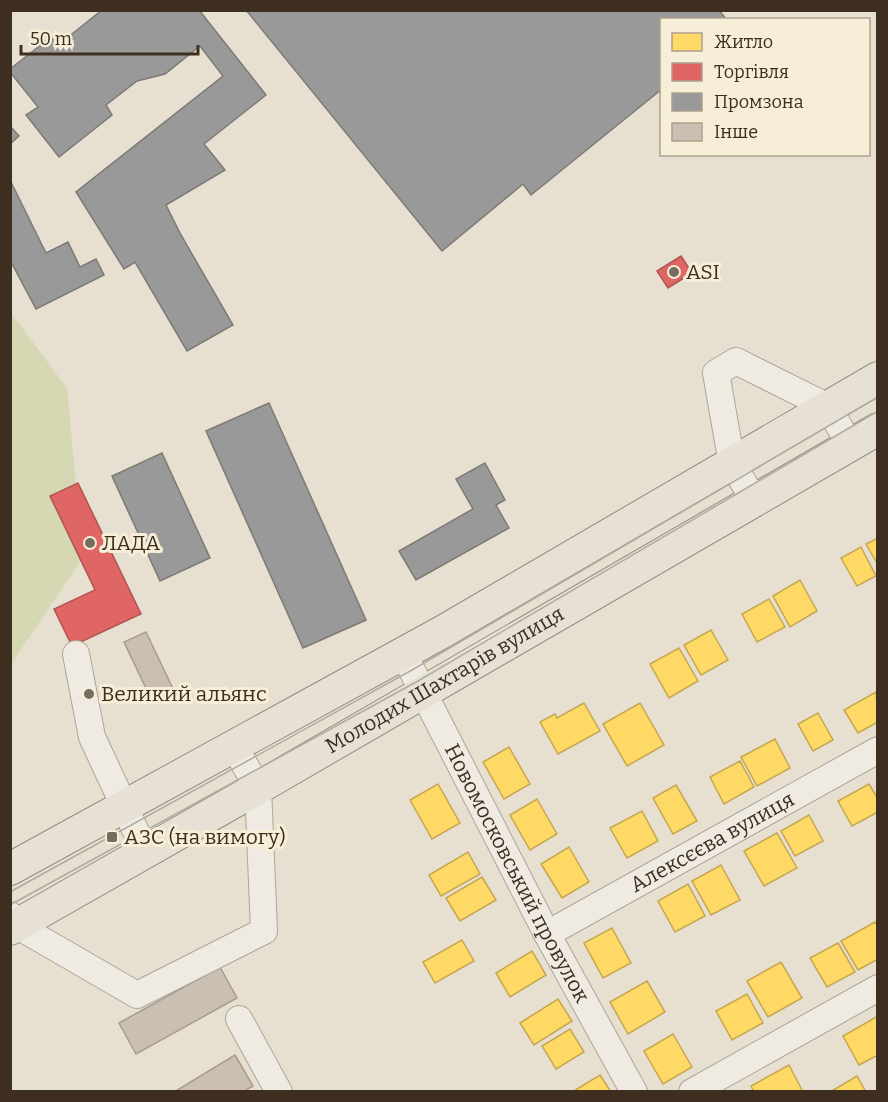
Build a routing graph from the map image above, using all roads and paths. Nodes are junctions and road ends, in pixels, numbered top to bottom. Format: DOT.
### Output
graph roads {
  1 [pos="878,378"];
  2 [pos="828,407"];
  3 [pos="878,429"];
  4 [pos="850,445"];
  5 [pos="732,464"];
  6 [pos="755,501"];
  7 [pos="403,653"];
  8 [pos="76,654"];
  9 [pos="424,692"];
  10 [pos="234,746"];
  11 [pos="878,750"];
  12 [pos="258,788"];
  13 [pos="123,807"];
  14 [pos="146,851"];
  15 [pos="10,869"];
  16 [pos="12,923"];
  17 [pos="547,934"];
  18 [pos="878,988"];
  19 [pos="239,1019"];
  20 [pos="279,1092"];
  21 [pos="634,1092"];
  22 [pos="692,1092"];
  1 -- 2 [label="main road, Молодих Шахтарів вулиця"];
  2 -- 4 [label="street"];
  2 -- 5 [label="main road, Молодих Шахтарів вулиця"];
  2 -- 5 [label="street"];
  3 -- 4 [label="main road, Молодих Шахтарів вулиця"];
  4 -- 6 [label="main road, Молодих Шахтарів вулиця"];
  5 -- 6 [label="street"];
  5 -- 7 [label="main road, Молодих Шахтарів вулиця"];
  6 -- 9 [label="main road, Молодих Шахтарів вулиця"];
  7 -- 9 [label="street, Новомосковський провулок"];
  7 -- 10 [label="main road, Молодих Шахтарів вулиця"];
  8 -- 13 [label="street"];
  9 -- 12 [label="main road, Молодих Шахтарів вулиця"];
  9 -- 17 [label="street, Новомосковський провулок"];
  10 -- 12 [label="street"];
  10 -- 13 [label="main road, Молодих Шахтарів вулиця"];
  11 -- 17 [label="street, Алексєєва вулиця"];
  12 -- 14 [label="main road, Молодих Шахтарів вулиця"];
  12 -- 16 [label="street"];
  13 -- 14 [label="street"];
  13 -- 15 [label="main road, Молодих Шахтарів вулиця"];
  14 -- 16 [label="main road, Молодих Шахтарів вулиця"];
  17 -- 21 [label="street, Новомосковський провулок"];
  18 -- 22 [label="street"];
  19 -- 20 [label="street"];
}
